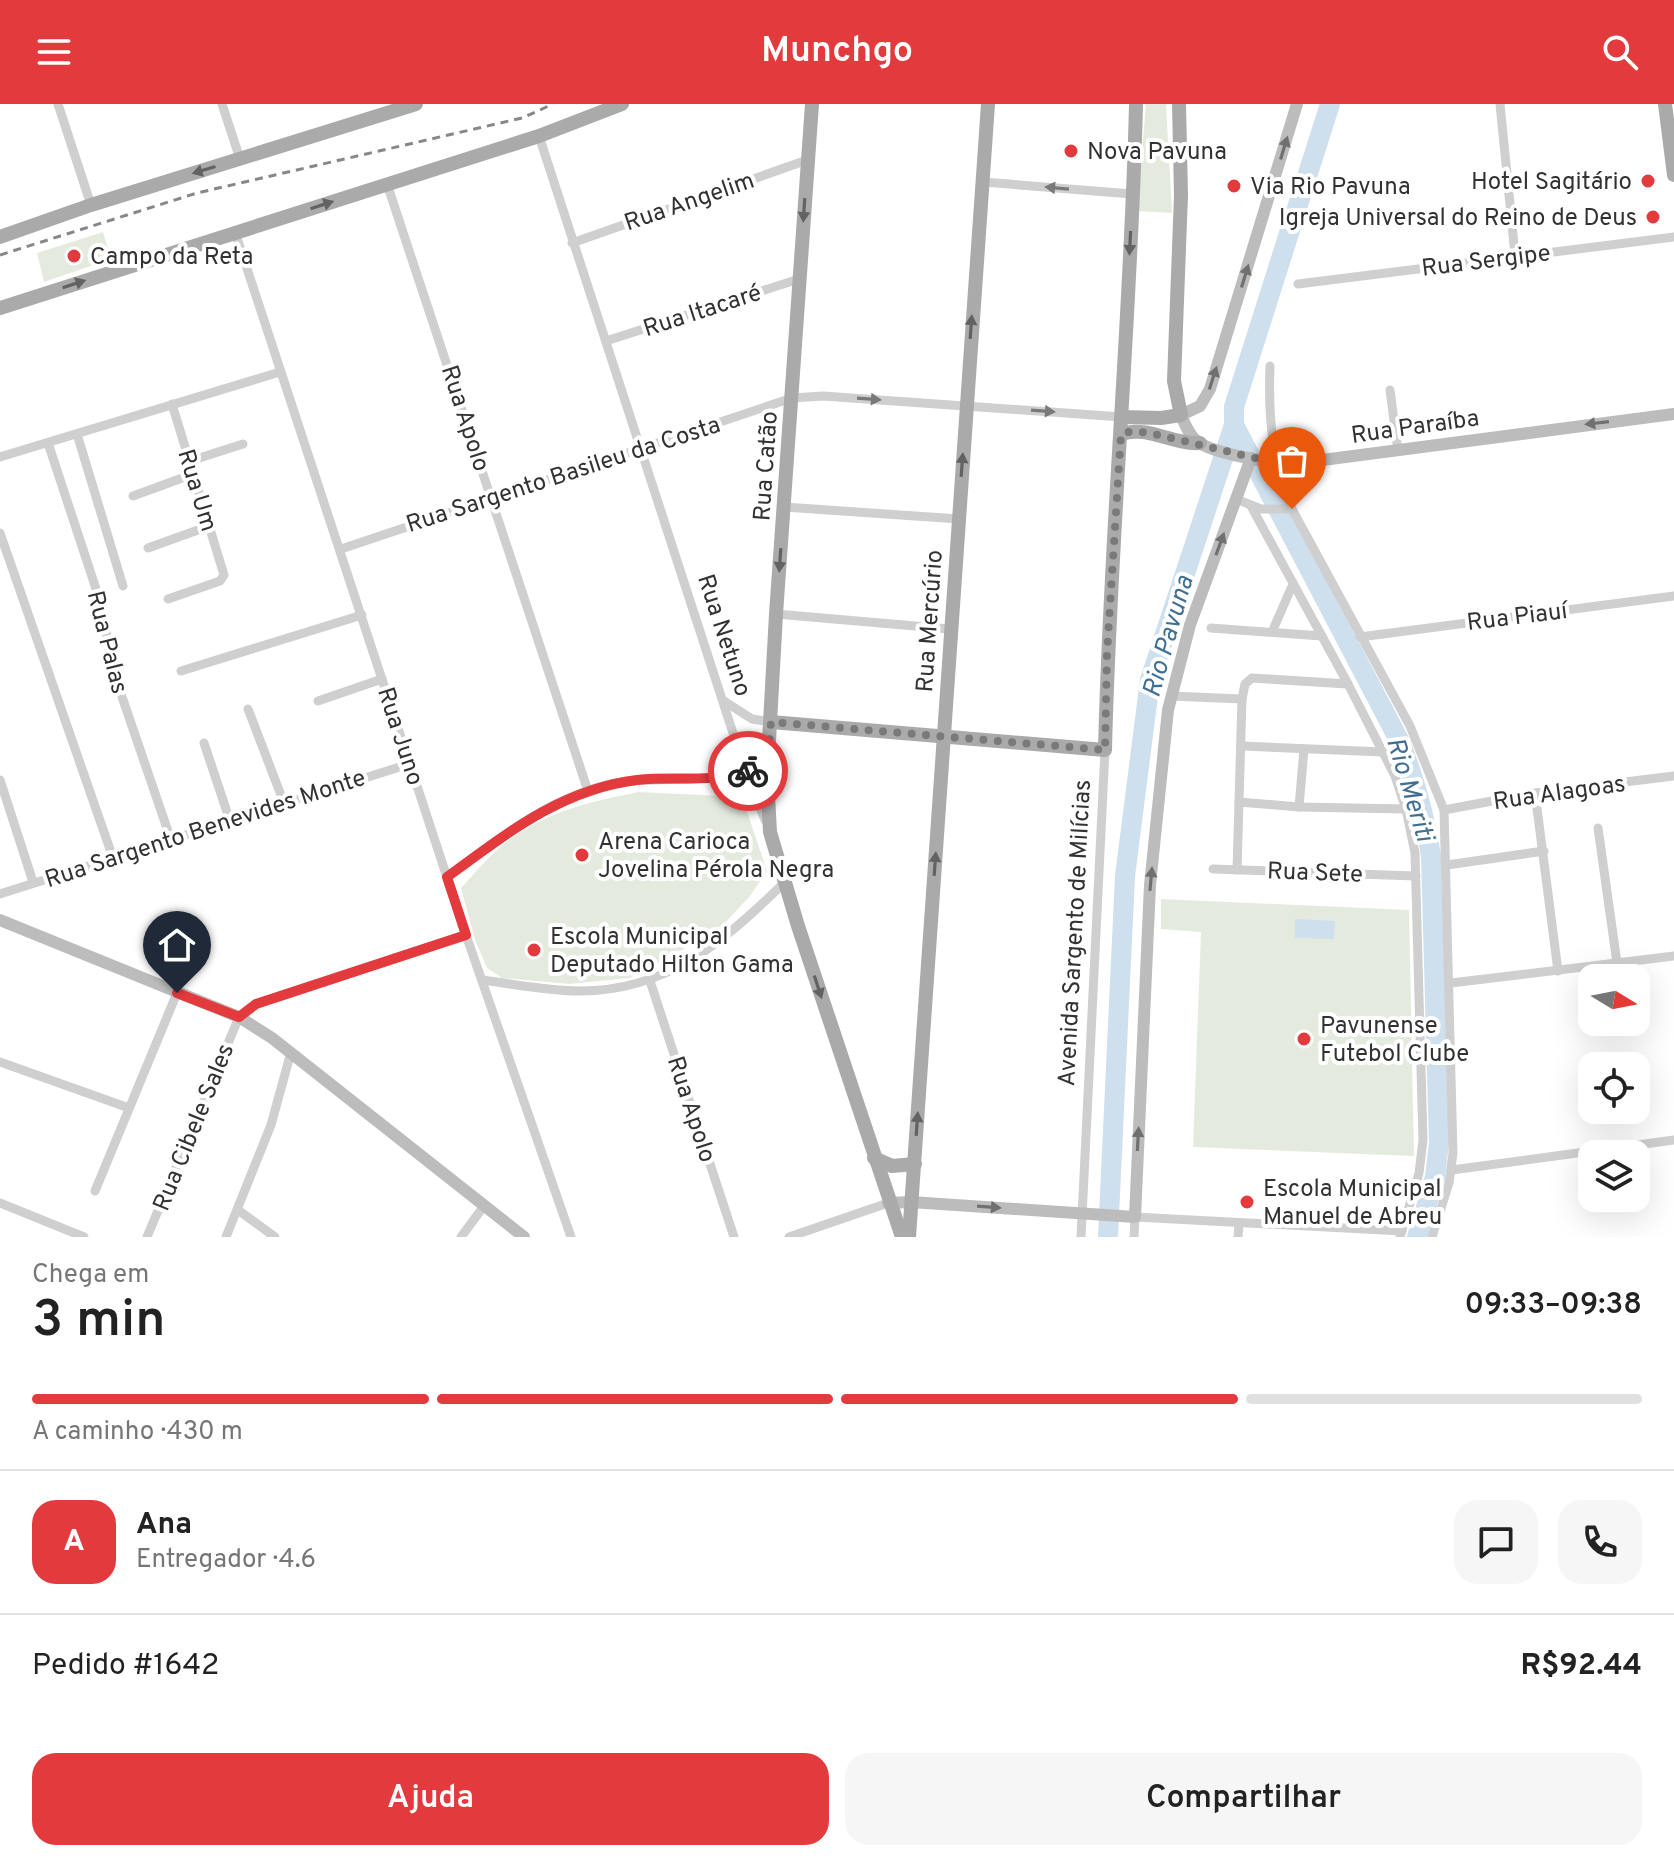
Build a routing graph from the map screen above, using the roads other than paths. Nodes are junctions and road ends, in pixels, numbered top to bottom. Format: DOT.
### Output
graph roads {
  1 [pos="58,104"];
  2 [pos="222,104"];
  3 [pos="622,104"];
  4 [pos="812,104"];
  5 [pos="988,104"];
  6 [pos="1136,104"];
  7 [pos="1179,104"];
  8 [pos="1297,104"];
  9 [pos="1500,104"];
  10 [pos="1665,104"];
  11 [pos="413,105"];
  12 [pos="539,136"];
  13 [pos="240,159"];
  14 [pos="807,160"];
  15 [pos="1674,175"];
  16 [pos="983,182"];
  17 [pos="387,184"];
  18 [pos="1132,194"];
  19 [pos="91,205"];
  20 [pos="235,232"];
  21 [pos="0,237"];
  22 [pos="1674,237"];
  23 [pos="572,243"];
  24 [pos="1515,255"];
  25 [pos="799,279"];
  26 [pos="1298,284"];
  27 [pos="0,308"];
  28 [pos="606,341"];
  29 [pos="1270,366"];
  30 [pos="280,372"];
  31 [pos="1390,390"];
  32 [pos="792,398"];
  33 [pos="172,404"];
  34 [pos="965,405"];
  35 [pos="1674,414"];
  36 [pos="1181,415"];
  37 [pos="1122,417"];
  38 [pos="77,434"];
  39 [pos="1121,434"];
  40 [pos="48,443"];
  41 [pos="1200,443"];
  42 [pos="243,444"];
  43 [pos="642,447"];
  44 [pos="1398,451"];
  45 [pos="0,457"];
  46 [pos="1248,460"];
  47 [pos="190,461"];
  48 [pos="1276,463"];
  49 [pos="193,474"];
  50 [pos="133,496"];
  51 [pos="492,497"];
  52 [pos="1236,499"];
  53 [pos="784,507"];
  54 [pos="1256,507"];
  55 [pos="1290,509"];
  56 [pos="959,519"];
  57 [pos="209,526"];
  58 [pos="0,533"];
  59 [pos="148,548"];
  60 [pos="341,549"];
  61 [pos="1293,584"];
  62 [pos="123,586"];
  63 [pos="1674,596"];
  64 [pos="168,599"];
  65 [pos="776,614"];
  66 [pos="362,615"];
  67 [pos="1211,628"];
  68 [pos="950,629"];
  69 [pos="1272,632"];
  70 [pos="1322,636"];
  71 [pos="1360,637"];
  72 [pos="181,671"];
  73 [pos="382,679"];
  74 [pos="1348,684"];
  75 [pos="1171,696"];
  76 [pos="1242,699"];
  77 [pos="723,700"];
  78 [pos="318,701"];
  79 [pos="248,709"];
  80 [pos="771,722"];
  81 [pos="943,738"];
  82 [pos="204,743"];
  83 [pos="1242,746"];
  84 [pos="1304,749"];
  85 [pos="1105,750"];
  86 [pos="1383,752"];
  87 [pos="768,759"];
  88 [pos="409,764"];
  89 [pos="746,773"];
  90 [pos="1674,776"];
  91 [pos="0,780"];
  92 [pos="588,791"];
  93 [pos="1535,793"];
  94 [pos="1239,802"];
  95 [pos="284,803"];
  96 [pos="1299,807"];
  97 [pos="1406,809"];
  98 [pos="1444,810"];
  99 [pos="230,821"];
  100 [pos="1598,828"];
  101 [pos="770,832"];
  102 [pos="171,840"];
  103 [pos="1544,851"];
  104 [pos="113,858"];
  105 [pos="1447,865"];
  106 [pos="1213,869"];
  107 [pos="1237,870"];
  108 [pos="1416,876"];
  109 [pos="447,877"];
  110 [pos="33,882"];
  111 [pos="785,882"];
  112 [pos="0,894"];
  113 [pos="0,920"];
  114 [pos="466,935"];
  115 [pos="1674,956"];
  116 [pos="1617,963"];
  117 [pos="1558,971"];
  118 [pos="482,980"];
  119 [pos="650,981"];
  120 [pos="1451,983"];
  121 [pos="177,993"];
  122 [pos="239,1017"];
  123 [pos="291,1052"];
  124 [pos="0,1062"];
  125 [pos="129,1108"];
  126 [pos="1674,1140"];
  127 [pos="874,1158"];
  128 [pos="915,1164"];
  129 [pos="1452,1170"];
  130 [pos="95,1191"];
  131 [pos="911,1202"];
  132 [pos="888,1203"];
  133 [pos="484,1206"];
  134 [pos="1,1207"];
  135 [pos="238,1210"];
  136 [pos="1086,1213"];
  137 [pos="1130,1216"];
  138 [pos="1239,1224"];
  139 [pos="1401,1234"];
  140 [pos="84,1237"];
  141 [pos="147,1237"];
  142 [pos="226,1237"];
  143 [pos="275,1237"];
  144 [pos="461,1237"];
  145 [pos="524,1237"];
  146 [pos="571,1237"];
  147 [pos="734,1237"];
  148 [pos="789,1237"];
  149 [pos="902,1237"];
  150 [pos="909,1237"];
  151 [pos="1081,1237"];
  152 [pos="1134,1237"];
  153 [pos="1238,1237"];
  154 [pos="1432,1237"];
  1 -- 19 [label="street"];
  2 -- 13 [label="street"];
  3 -- 12 [label="main road"];
  4 -- 14 [label="main road, Rua Catão"];
  5 -- 16 [label="main road, Rua Mercúrio"];
  6 -- 18 [label="main road, Avenida Sargento de Milícias"];
  7 -- 36 [label="main road"];
  36 -- 8 [label="street, one-way"];
  9 -- 24 [label="street"];
  10 -- 15 [label="main road"];
  11 -- 13 [label="main road"];
  12 -- 17 [label="main road"];
  12 -- 23 [label="street, Rua Netuno"];
  13 -- 19 [label="main road, one-way"];
  14 -- 23 [label="street, Rua Angelim"];
  14 -- 25 [label="main road, Rua Catão, one-way"];
  18 -- 16 [label="street, one-way"];
  34 -- 16 [label="main road, Rua Mercúrio, one-way"];
  20 -- 17 [label="main road, one-way"];
  17 -- 51 [label="street, Rua Apolo"];
  18 -- 37 [label="main road, Avenida Sargento de Milícias, one-way"];
  19 -- 21 [label="main road"];
  27 -- 20 [label="main road, one-way"];
  20 -- 30 [label="street, Rua Juno"];
  22 -- 24 [label="street, Rua Sergipe"];
  23 -- 28 [label="street, Rua Netuno"];
  24 -- 26 [label="street, Rua Sergipe"];
  25 -- 28 [label="street, Rua Itacaré"];
  25 -- 32 [label="main road, Rua Catão"];
  28 -- 43 [label="street, Rua Netuno"];
  29 -- 48 [label="street"];
  30 -- 33 [label="street"];
  30 -- 60 [label="street, Rua Juno"];
  31 -- 44 [label="street"];
  32 -- 34 [label="street, Rua Sargento Basileu da Costa, one-way"];
  32 -- 43 [label="street, Rua Sargento Basileu da Costa"];
  32 -- 53 [label="main road, Rua Catão"];
  33 -- 38 [label="street"];
  33 -- 47 [label="street, Rua Um"];
  34 -- 37 [label="street, Rua Sargento Basileu da Costa, one-way"];
  56 -- 34 [label="main road, Rua Mercúrio, one-way"];
  35 -- 44 [label="street, Rua Paraíba, one-way"];
  36 -- 37 [label="main road"];
  36 -- 41 [label="street"];
  37 -- 39 [label="main road, Avenida Sargento de Milícias"];
  38 -- 40 [label="street"];
  38 -- 62 [label="street"];
  39 -- 41 [label="main road"];
  39 -- 85 [label="main road, Avenida Sargento de Milícias"];
  40 -- 45 [label="street"];
  40 -- 102 [label="street, Rua Palas"];
  41 -- 46 [label="street, Rua Paraíba"];
  42 -- 47 [label="street"];
  43 -- 51 [label="street, Rua Sargento Basileu da Costa"];
  43 -- 77 [label="street, Rua Netuno"];
  44 -- 48 [label="street, Rua Paraíba"];
  46 -- 48 [label="street, Rua Paraíba"];
  46 -- 52 [label="street"];
  47 -- 49 [label="street, Rua Um"];
  48 -- 55 [label="street"];
  49 -- 50 [label="street"];
  49 -- 57 [label="street, Rua Um"];
  51 -- 60 [label="street, Rua Sargento Basileu da Costa"];
  51 -- 92 [label="street, Rua Apolo"];
  52 -- 54 [label="street"];
  75 -- 52 [label="street, one-way"];
  53 -- 56 [label="street"];
  53 -- 65 [label="main road, Rua Catão, one-way"];
  54 -- 55 [label="street"];
  54 -- 61 [label="street"];
  55 -- 71 [label="street"];
  56 -- 68 [label="main road, Rua Mercúrio"];
  57 -- 59 [label="street"];
  57 -- 64 [label="street, Rua Um"];
  58 -- 104 [label="street"];
  60 -- 66 [label="street, Rua Juno"];
  61 -- 69 [label="street"];
  61 -- 70 [label="street"];
  63 -- 71 [label="street, Rua Piauí"];
  65 -- 68 [label="street"];
  65 -- 80 [label="main road, Rua Catão"];
  66 -- 72 [label="street"];
  66 -- 73 [label="street, Rua Juno"];
  67 -- 69 [label="street"];
  68 -- 81 [label="main road, Rua Mercúrio"];
  69 -- 70 [label="street"];
  70 -- 74 [label="street"];
  71 -- 98 [label="street"];
  73 -- 78 [label="street"];
  73 -- 88 [label="street, Rua Juno"];
  74 -- 76 [label="street"];
  74 -- 86 [label="street"];
  75 -- 76 [label="street"];
  137 -- 75 [label="street, one-way"];
  76 -- 83 [label="street"];
  77 -- 80 [label="street"];
  77 -- 89 [label="street, Rua Netuno"];
  79 -- 95 [label="street"];
  80 -- 81 [label="main road"];
  80 -- 87 [label="main road, Rua Catão"];
  81 -- 85 [label="main road"];
  128 -- 81 [label="main road, Rua Mercúrio, one-way"];
  82 -- 99 [label="street"];
  83 -- 84 [label="street"];
  83 -- 94 [label="street"];
  84 -- 86 [label="street"];
  84 -- 96 [label="street"];
  85 -- 136 [label="street, Avenida Sargento de Milícias"];
  86 -- 97 [label="street"];
  87 -- 89 [label="street"];
  87 -- 101 [label="main road, Rua Catão"];
  88 -- 95 [label="street, Rua Sargento Benevides Monte"];
  88 -- 109 [label="street, Rua Juno"];
  89 -- 92 [label="street"];
  89 -- 101 [label="street, Rua Netuno"];
  90 -- 93 [label="street, Rua Alagoas"];
  91 -- 110 [label="street"];
  92 -- 109 [label="street"];
  93 -- 98 [label="street, Rua Alagoas"];
  93 -- 103 [label="street"];
  94 -- 96 [label="street"];
  94 -- 107 [label="street"];
  95 -- 99 [label="street, Rua Sargento Benevides Monte"];
  96 -- 97 [label="street"];
  97 -- 108 [label="street"];
  98 -- 105 [label="street"];
  99 -- 102 [label="street, Rua Sargento Benevides Monte"];
  100 -- 116 [label="street"];
  101 -- 111 [label="main road, Rua Netuno"];
  102 -- 104 [label="street, Rua Sargento Benevides Monte"];
  103 -- 105 [label="street"];
  103 -- 117 [label="street"];
  104 -- 110 [label="street, Rua Sargento Benevides Monte"];
  105 -- 120 [label="street"];
  106 -- 107 [label="street, Rua Sete"];
  107 -- 108 [label="street, Rua Sete"];
  108 -- 139 [label="street"];
  109 -- 114 [label="street, Rua Juno"];
  110 -- 112 [label="street, Rua Sargento Benevides Monte"];
  111 -- 119 [label="street"];
  111 -- 127 [label="main road, Rua Netuno, one-way"];
  113 -- 121 [label="street"];
  114 -- 118 [label="street, Rua Juno"];
  114 -- 122 [label="street"];
  115 -- 116 [label="street"];
  116 -- 117 [label="street"];
  117 -- 120 [label="street"];
  118 -- 119 [label="street"];
  118 -- 146 [label="street, Rua Juno"];
  119 -- 147 [label="street, Rua Apolo"];
  120 -- 129 [label="street"];
  121 -- 122 [label="street"];
  121 -- 125 [label="street"];
  122 -- 123 [label="street"];
  122 -- 141 [label="street, Rua Cibele Sales"];
  123 -- 133 [label="street"];
  123 -- 135 [label="street"];
  124 -- 125 [label="street"];
  125 -- 130 [label="street"];
  126 -- 129 [label="street"];
  127 -- 128 [label="main road"];
  127 -- 132 [label="main road, Rua Netuno"];
  128 -- 131 [label="main road, Rua Mercúrio"];
  129 -- 154 [label="street"];
  131 -- 132 [label="street"];
  131 -- 136 [label="street, one-way"];
  131 -- 150 [label="main road, Rua Mercúrio"];
  132 -- 148 [label="street"];
  132 -- 149 [label="main road, Rua Netuno"];
  133 -- 144 [label="street"];
  133 -- 145 [label="street"];
  134 -- 140 [label="street"];
  135 -- 142 [label="street"];
  135 -- 143 [label="street"];
  136 -- 137 [label="street"];
  136 -- 151 [label="street, Avenida Sargento de Milícias"];
  137 -- 138 [label="street"];
  137 -- 152 [label="street"];
  138 -- 139 [label="street"];
  138 -- 153 [label="street"];
}
